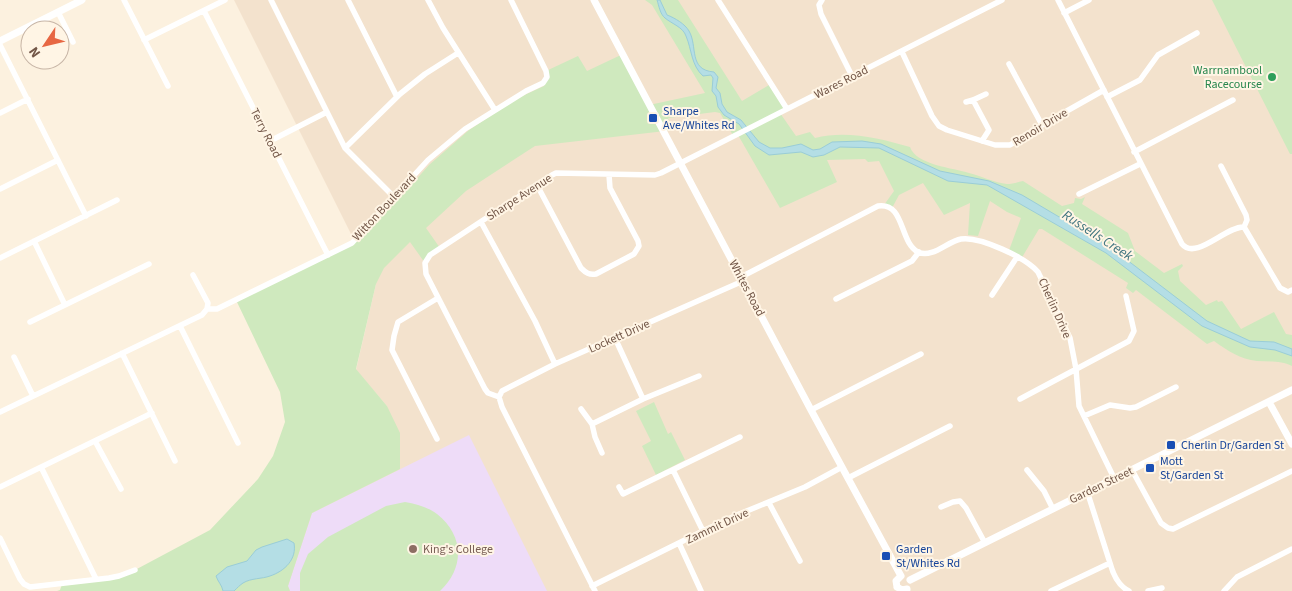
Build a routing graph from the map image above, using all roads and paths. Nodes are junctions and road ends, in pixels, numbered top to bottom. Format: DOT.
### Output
graph roads {
  1 [pos="82,0"];
  2 [pos="124,0"];
  3 [pos="225,0"];
  4 [pos="271,0"];
  5 [pos="348,0"];
  6 [pos="428,0"];
  7 [pos="510,0"];
  8 [pos="594,0"];
  9 [pos="718,0"];
  10 [pos="822,0"];
  11 [pos="1002,0"];
  12 [pos="1058,0"];
  13 [pos="1090,0"];
  14 [pos="204,11"];
  15 [pos="58,12"];
  16 [pos="1064,13"];
  17 [pos="1196,33"];
  18 [pos="144,40"];
  19 [pos="73,42"];
  20 [pos="0,43"];
  21 [pos="902,52"];
  22 [pos="458,53"];
  23 [pos="1009,64"];
  24 [pos="852,76"];
  25 [pos="168,86"];
  26 [pos="1104,90"];
  27 [pos="986,94"];
  28 [pos="397,97"];
  29 [pos="1107,97"];
  30 [pos="28,99"];
  31 [pos="973,100"];
  32 [pos="1233,100"];
  33 [pos="966,102"];
  34 [pos="495,110"];
  35 [pos="787,110"];
  36 [pos="0,112"];
  37 [pos="326,112"];
  38 [pos="1042,125"];
  39 [pos="270,141"];
  40 [pos="982,141"];
  41 [pos="345,148"];
  42 [pos="1134,152"];
  43 [pos="58,160"];
  44 [pos="680,164"];
  45 [pos="1140,164"];
  46 [pos="1221,166"];
  47 [pos="609,175"];
  48 [pos="537,184"];
  49 [pos="0,189"];
  50 [pos="1080,194"];
  51 [pos="394,197"];
  52 [pos="118,200"];
  53 [pos="86,216"];
  54 [pos="481,222"];
  55 [pos="1244,227"];
  56 [pos="34,241"];
  57 [pos="919,252"];
  58 [pos="328,255"];
  59 [pos="1017,257"];
  60 [pos="0,258"];
  61 [pos="149,264"];
  62 [pos="193,275"];
  63 [pos="742,279"];
  64 [pos="1292,290"];
  65 [pos="992,295"];
  66 [pos="1126,296"];
  67 [pos="438,298"];
  68 [pos="836,299"];
  69 [pos="65,305"];
  70 [pos="207,309"];
  71 [pos="30,322"];
  72 [pos="180,326"];
  73 [pos="615,338"];
  74 [pos="122,353"];
  75 [pos="921,354"];
  76 [pos="14,357"];
  77 [pos="555,364"];
  78 [pos="1076,369"];
  79 [pos="699,376"];
  80 [pos="1176,386"];
  81 [pos="1292,390"];
  82 [pos="33,396"];
  83 [pos="499,397"];
  84 [pos="1020,398"];
  85 [pos="643,400"];
  86 [pos="1269,402"];
  87 [pos="581,409"];
  88 [pos="811,410"];
  89 [pos="0,412"];
  90 [pos="152,413"];
  91 [pos="1084,416"];
  92 [pos="592,424"];
  93 [pos="950,426"];
  94 [pos="740,437"];
  95 [pos="437,440"];
  96 [pos="95,441"];
  97 [pos="238,443"];
  98 [pos="1292,444"];
  99 [pos="602,453"];
  100 [pos="175,461"];
  101 [pos="41,467"];
  102 [pos="842,467"];
  103 [pos="673,470"];
  104 [pos="1027,470"];
  105 [pos="1132,470"];
  106 [pos="1292,471"];
  107 [pos="848,478"];
  108 [pos="1114,478"];
  109 [pos="0,487"];
  110 [pos="619,487"];
  111 [pos="121,489"];
  112 [pos="1087,491"];
  113 [pos="769,503"];
  114 [pos="941,507"];
  115 [pos="1053,509"];
  116 [pos="703,531"];
  117 [pos="0,538"];
  118 [pos="679,543"];
  119 [pos="985,544"];
  120 [pos="1292,549"];
  121 [pos="800,562"];
  122 [pos="1110,563"];
  123 [pos="135,570"];
  124 [pos="901,576"];
  125 [pos="96,579"];
  126 [pos="910,580"];
  127 [pos="897,587"];
  128 [pos="1162,588"];
  129 [pos="593,589"];
  130 [pos="908,590"];
  131 [pos="1054,590"];
  132 [pos="701,591"];
  133 [pos="889,591"];
  134 [pos="1129,591"];
  135 [pos="1148,591"];
  136 [pos="1224,591"];
  1 -- 15 [label="street"];
  2 -- 18 [label="street"];
  3 -- 14 [label="street"];
  4 -- 37 [label="street"];
  5 -- 28 [label="street"];
  6 -- 22 [label="street"];
  7 -- 34 [label="street, Witton Boulevard"];
  8 -- 44 [label="street, Whites Road"];
  9 -- 35 [label="street"];
  10 -- 24 [label="street"];
  11 -- 21 [label="street, Wares Road"];
  12 -- 16 [label="street"];
  13 -- 16 [label="street"];
  14 -- 18 [label="street"];
  14 -- 39 [label="street, Terry Road"];
  15 -- 19 [label="street"];
  15 -- 20 [label="street"];
  16 -- 26 [label="street"];
  17 -- 29 [label="street"];
  18 -- 25 [label="street"];
  20 -- 30 [label="street"];
  21 -- 24 [label="street, Wares Road"];
  21 -- 40 [label="street, Renoir Drive"];
  22 -- 28 [label="street"];
  22 -- 34 [label="street"];
  23 -- 38 [label="street"];
  24 -- 35 [label="street, Wares Road"];
  26 -- 29 [label="street"];
  26 -- 38 [label="street, Renoir Drive"];
  27 -- 31 [label="street"];
  28 -- 41 [label="street"];
  29 -- 42 [label="street"];
  30 -- 36 [label="street"];
  30 -- 43 [label="street"];
  31 -- 33 [label="street"];
  31 -- 40 [label="street"];
  32 -- 42 [label="street"];
  34 -- 51 [label="street, Witton Boulevard"];
  35 -- 44 [label="street, Wares Road"];
  37 -- 39 [label="street"];
  37 -- 41 [label="street"];
  38 -- 40 [label="street, Renoir Drive"];
  39 -- 58 [label="street, Terry Road"];
  41 -- 51 [label="street"];
  42 -- 45 [label="street"];
  43 -- 49 [label="street"];
  43 -- 53 [label="street"];
  44 -- 47 [label="street, Sharpe Avenue"];
  44 -- 63 [label="street, Whites Road"];
  45 -- 50 [label="street"];
  45 -- 55 [label="street"];
  46 -- 55 [label="street"];
  47 -- 48 [label="street, Sharpe Avenue"];
  47 -- 48 [label="street"];
  48 -- 54 [label="street, Sharpe Avenue"];
  51 -- 58 [label="street, Witton Boulevard"];
  52 -- 53 [label="street"];
  53 -- 56 [label="street"];
  54 -- 67 [label="street, Sharpe Avenue"];
  54 -- 77 [label="street"];
  55 -- 64 [label="street"];
  56 -- 60 [label="street"];
  56 -- 69 [label="street"];
  57 -- 59 [label="street, Cherlin Drive"];
  57 -- 63 [label="street"];
  57 -- 68 [label="street"];
  58 -- 70 [label="street, Witton Boulevard"];
  59 -- 65 [label="street"];
  59 -- 78 [label="street, Cherlin Drive"];
  61 -- 69 [label="street"];
  62 -- 70 [label="street"];
  63 -- 73 [label="street, Lockett Drive"];
  63 -- 88 [label="street, Whites Road"];
  66 -- 78 [label="street"];
  67 -- 83 [label="street, Sharpe Avenue"];
  67 -- 95 [label="street"];
  69 -- 71 [label="street"];
  70 -- 72 [label="street, Witton Boulevard"];
  72 -- 74 [label="street, Witton Boulevard"];
  72 -- 97 [label="street"];
  73 -- 77 [label="street, Lockett Drive"];
  73 -- 85 [label="street"];
  74 -- 82 [label="street, Witton Boulevard"];
  74 -- 90 [label="street"];
  75 -- 88 [label="street"];
  76 -- 82 [label="street"];
  77 -- 83 [label="street, Lockett Drive"];
  78 -- 84 [label="street"];
  78 -- 91 [label="street, Cherlin Drive"];
  79 -- 85 [label="street"];
  80 -- 91 [label="street"];
  81 -- 86 [label="street, Garden Street"];
  82 -- 89 [label="street, Witton Boulevard"];
  83 -- 129 [label="street"];
  85 -- 92 [label="street"];
  86 -- 98 [label="street"];
  86 -- 105 [label="street, Garden Street"];
  87 -- 92 [label="street"];
  88 -- 102 [label="street, Whites Road"];
  90 -- 96 [label="street"];
  90 -- 100 [label="street"];
  91 -- 108 [label="street, Cherlin Drive"];
  92 -- 99 [label="street"];
  93 -- 107 [label="street"];
  94 -- 103 [label="street"];
  96 -- 101 [label="street"];
  96 -- 111 [label="street"];
  101 -- 109 [label="street"];
  101 -- 125 [label="street"];
  102 -- 107 [label="street, Whites Road"];
  102 -- 113 [label="street, Zammit Drive"];
  103 -- 110 [label="street"];
  103 -- 116 [label="street"];
  104 -- 115 [label="street"];
  105 -- 106 [label="street"];
  105 -- 108 [label="street, Garden Street"];
  107 -- 124 [label="street, Whites Road"];
  108 -- 112 [label="street, Garden Street"];
  112 -- 115 [label="street, Garden Street"];
  112 -- 122 [label="street"];
  113 -- 116 [label="street, Zammit Drive"];
  113 -- 121 [label="street"];
  114 -- 119 [label="street"];
  115 -- 119 [label="street, Garden Street"];
  116 -- 118 [label="street, Zammit Drive"];
  117 -- 125 [label="street"];
  118 -- 129 [label="street, Zammit Drive"];
  118 -- 132 [label="street"];
  119 -- 126 [label="street, Garden Street"];
  120 -- 136 [label="street"];
  122 -- 131 [label="street"];
  122 -- 134 [label="street"];
  123 -- 125 [label="street"];
  124 -- 126 [label="street"];
  124 -- 127 [label="street"];
  126 -- 130 [label="street"];
  127 -- 130 [label="street"];
  127 -- 133 [label="street"];
  128 -- 135 [label="street"];
}
